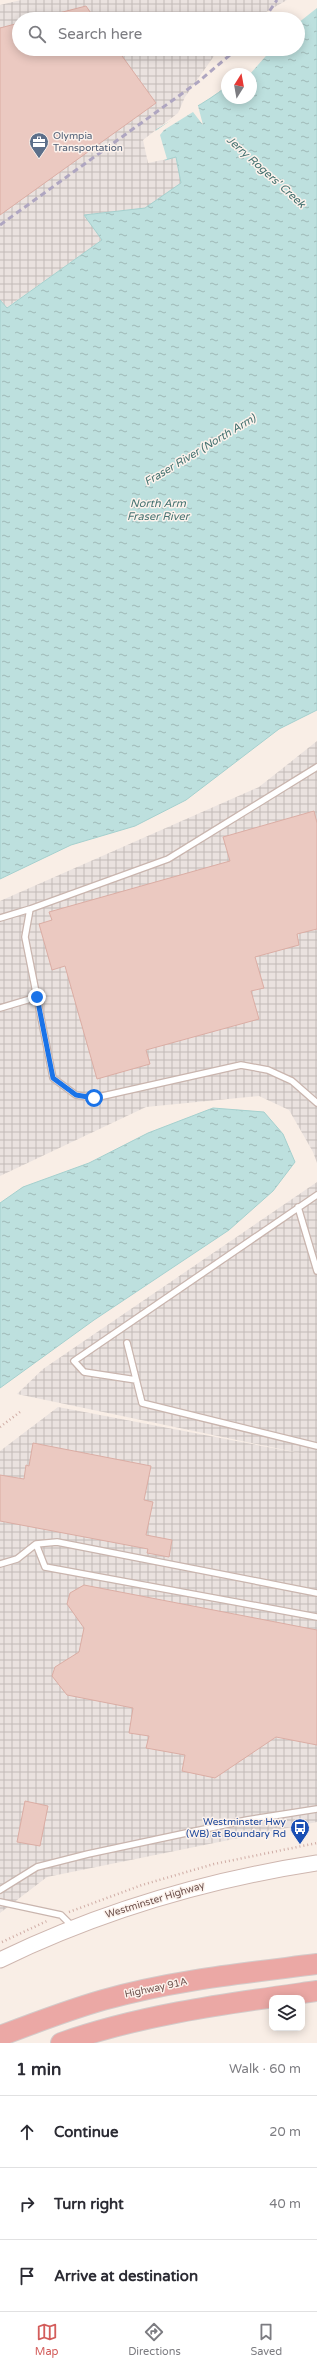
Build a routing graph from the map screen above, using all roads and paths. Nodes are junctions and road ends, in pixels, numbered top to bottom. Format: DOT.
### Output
graph roads {
  1 [pos="317,767"];
  2 [pos="30,909"];
  3 [pos="0,918"];
  4 [pos="37,997"];
  5 [pos="0,1008"];
  6 [pos="317,1103"];
  7 [pos="317,1195"];
  8 [pos="298,1207"];
  9 [pos="317,1271"];
  10 [pos="127,1343"];
  11 [pos="136,1380"];
  12 [pos="20,1412"];
  13 [pos="0,1427"];
  14 [pos="317,1446"];
  15 [pos="36,1544"];
  16 [pos="0,1564"];
  17 [pos="317,1593"];
  18 [pos="317,1617"];
  19 [pos="317,1809"];
  20 [pos="317,1864"];
  21 [pos="0,1890"];
  22 [pos="0,1902"];
  23 [pos="73,1927"];
  24 [pos="0,1960"];
  25 [pos="317,1964"];
  26 [pos="317,1991"];
  27 [pos="0,2036"];
  28 [pos="61,2043"];
  1 -- 2 [label="lane"];
  2 -- 3 [label="lane"];
  2 -- 4 [label="lane"];
  4 -- 5 [label="lane"];
  4 -- 6 [label="lane"];
  7 -- 8 [label="lane"];
  8 -- 9 [label="lane"];
  8 -- 11 [label="lane"];
  10 -- 11 [label="lane"];
  11 -- 14 [label="lane"];
  12 -- 13 [label="path"];
  15 -- 16 [label="lane"];
  15 -- 17 [label="lane"];
  15 -- 18 [label="lane"];
  19 -- 21 [label="lane"];
  20 -- 23 [label="main road, Westminster Highway"];
  22 -- 23 [label="lane"];
  23 -- 24 [label="main road, Westminster Highway"];
  25 -- 27 [label="highway, Highway 91A"];
  26 -- 28 [label="highway"];
}
